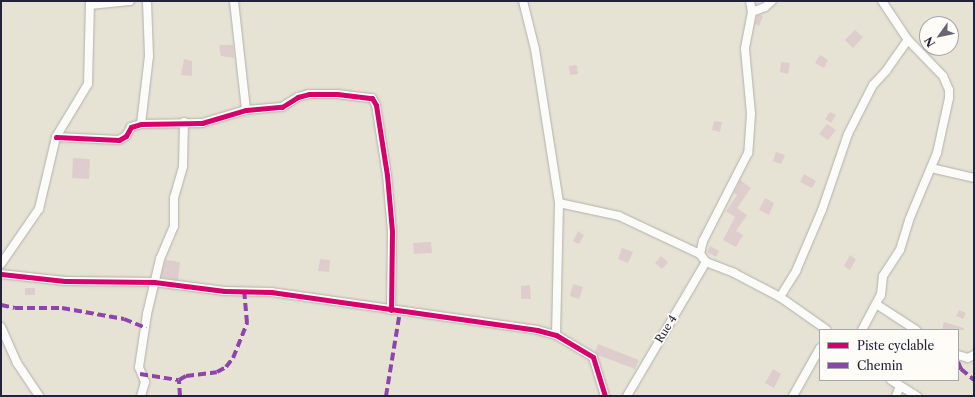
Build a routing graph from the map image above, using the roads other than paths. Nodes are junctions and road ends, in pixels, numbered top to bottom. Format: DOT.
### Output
graph roads {
  1 [pos="130,1"];
  2 [pos="147,1"];
  3 [pos="234,1"];
  4 [pos="523,1"];
  5 [pos="750,1"];
  6 [pos="772,1"];
  7 [pos="882,1"];
  8 [pos="90,3"];
  9 [pos="752,12"];
  10 [pos="908,40"];
  11 [pos="246,110"];
  12 [pos="184,122"];
  13 [pos="141,124"];
  14 [pos="56,137"];
  15 [pos="931,168"];
  16 [pos="974,178"];
  17 [pos="559,203"];
  18 [pos="700,254"];
  19 [pos="706,262"];
  20 [pos="1,264"];
  21 [pos="1,274"];
  22 [pos="154,282"];
  23 [pos="780,297"];
  24 [pos="876,304"];
  25 [pos="391,310"];
  26 [pos="1,327"];
  27 [pos="826,329"];
  28 [pos="863,329"];
  29 [pos="914,329"];
  30 [pos="556,334"];
  31 [pos="819,350"];
  32 [pos="959,355"];
  33 [pos="974,355"];
  34 [pos="892,381"];
  35 [pos="900,386"];
  36 [pos="39,396"];
  37 [pos="141,396"];
  38 [pos="605,396"];
  39 [pos="627,396"];
  40 [pos="793,396"];
  41 [pos="896,396"];
  42 [pos="917,396"];
  1 -- 8 [label="street"];
  2 -- 13 [label="street"];
  3 -- 11 [label="street"];
  4 -- 17 [label="street"];
  5 -- 9 [label="street"];
  6 -- 9 [label="street"];
  7 -- 10 [label="street"];
  8 -- 14 [label="street"];
  9 -- 18 [label="street"];
  10 -- 15 [label="street"];
  10 -- 23 [label="street"];
  11 -- 12 [label="street"];
  11 -- 25 [label="street"];
  12 -- 13 [label="street"];
  12 -- 22 [label="street"];
  13 -- 14 [label="street"];
  14 -- 20 [label="street"];
  15 -- 16 [label="street"];
  15 -- 24 [label="street"];
  17 -- 18 [label="street"];
  17 -- 30 [label="street"];
  18 -- 19 [label="street"];
  19 -- 23 [label="street"];
  19 -- 39 [label="street, Rue 4"];
  21 -- 22 [label="street"];
  22 -- 25 [label="street"];
  22 -- 37 [label="street"];
  23 -- 27 [label="street"];
  24 -- 28 [label="street"];
  24 -- 29 [label="street"];
  25 -- 30 [label="street"];
  26 -- 36 [label="street"];
  30 -- 38 [label="street"];
  31 -- 40 [label="street"];
  32 -- 33 [label="street"];
  34 -- 35 [label="street"];
  35 -- 41 [label="street"];
  35 -- 42 [label="street"];
}
